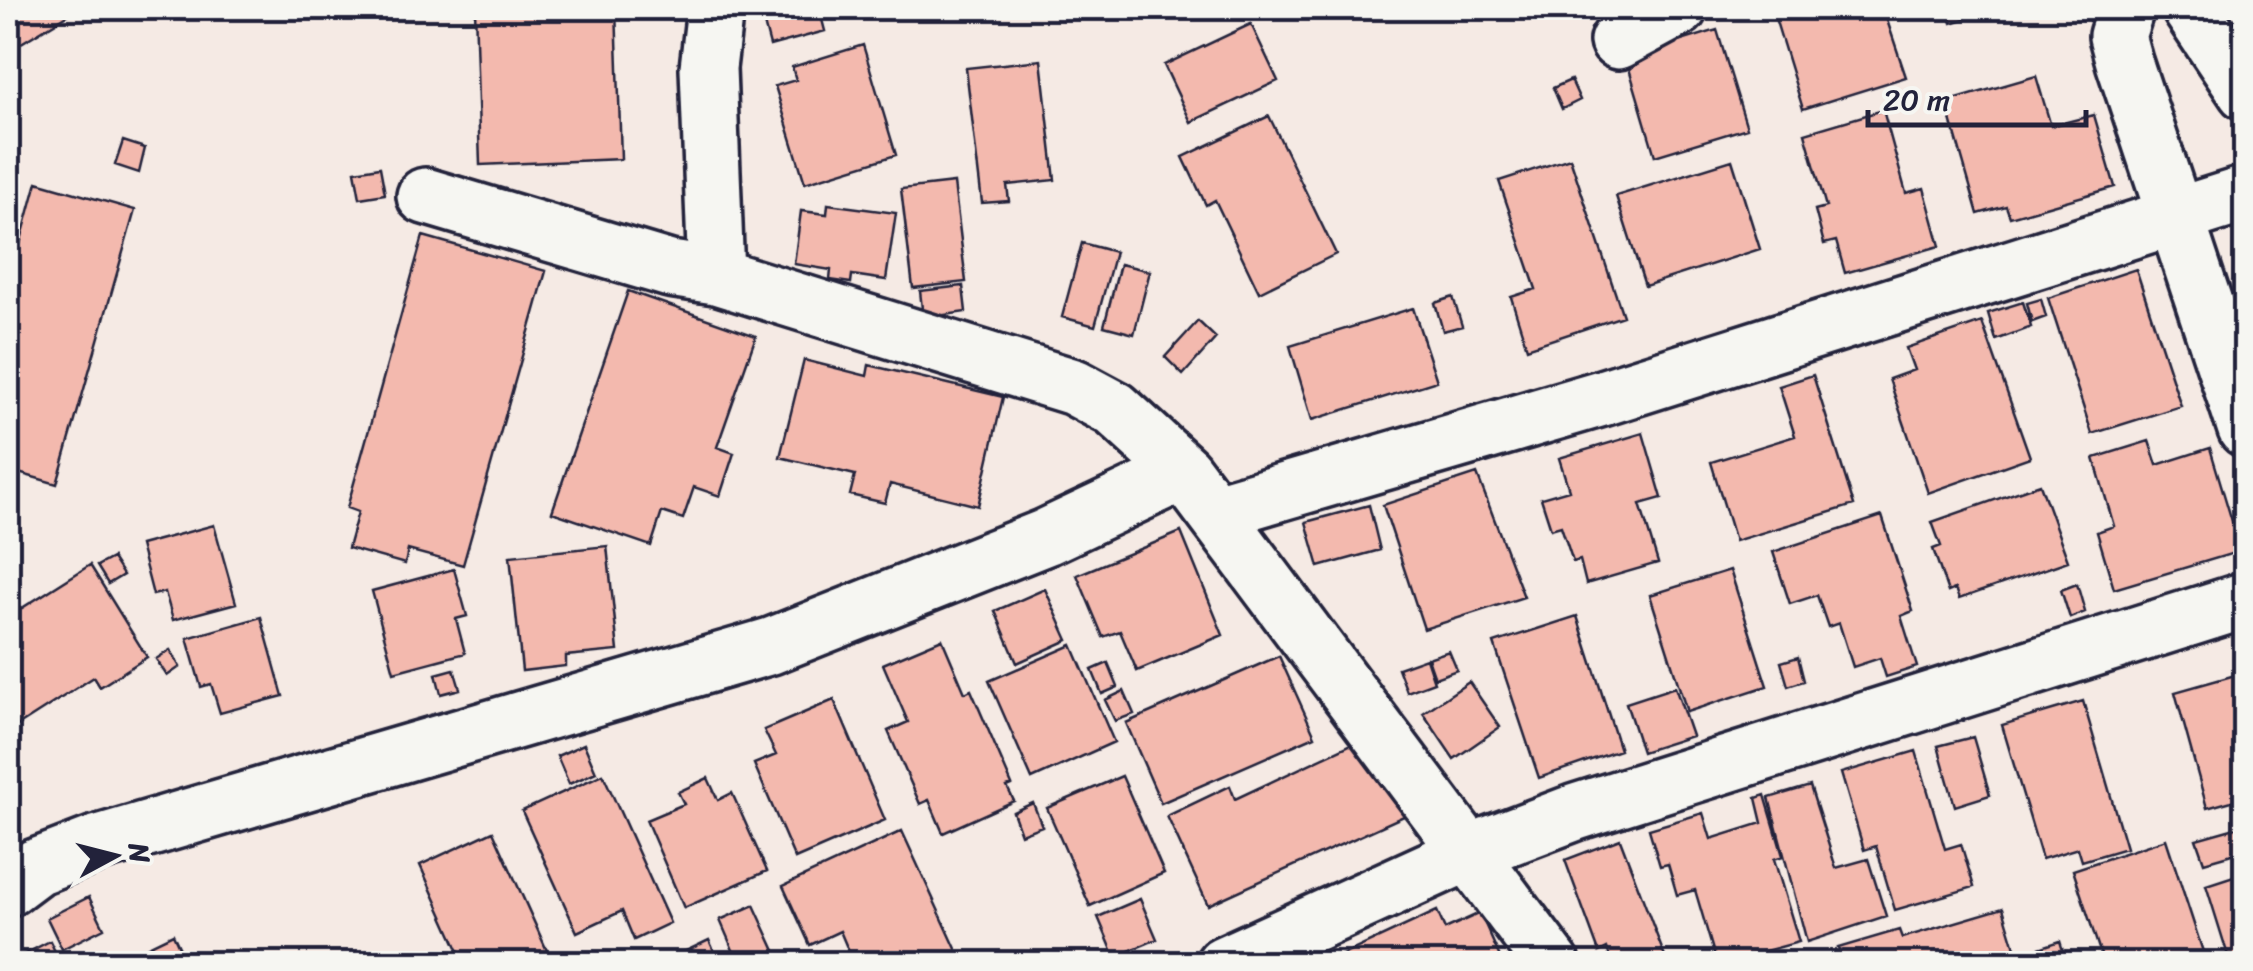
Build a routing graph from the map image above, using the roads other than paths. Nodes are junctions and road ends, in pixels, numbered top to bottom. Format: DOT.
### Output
graph roads {
  1 [pos="716,8"];
  2 [pos="1679,8"];
  3 [pos="2126,8"];
  4 [pos="2190,8"];
  5 [pos="1618,40"];
  6 [pos="2246,92"];
  7 [pos="2246,194"];
  8 [pos="425,196"];
  9 [pos="2174,216"];
  10 [pos="716,276"];
  11 [pos="2246,428"];
  12 [pos="1200,492"];
  13 [pos="2246,600"];
  14 [pos="1470,852"];
  15 [pos="8,888"];
  16 [pos="1224,964"];
  17 [pos="1552,964"];
  1 -- 10 [label="street"];
  2 -- 5 [label="street"];
  3 -- 9 [label="street"];
  4 -- 6 [label="street"];
  7 -- 9 [label="street"];
  8 -- 10 [label="street"];
  9 -- 11 [label="street"];
  9 -- 12 [label="street"];
  10 -- 12 [label="street"];
  12 -- 14 [label="street"];
  12 -- 15 [label="street"];
  13 -- 14 [label="street"];
  14 -- 16 [label="street"];
  14 -- 17 [label="street"];
}
